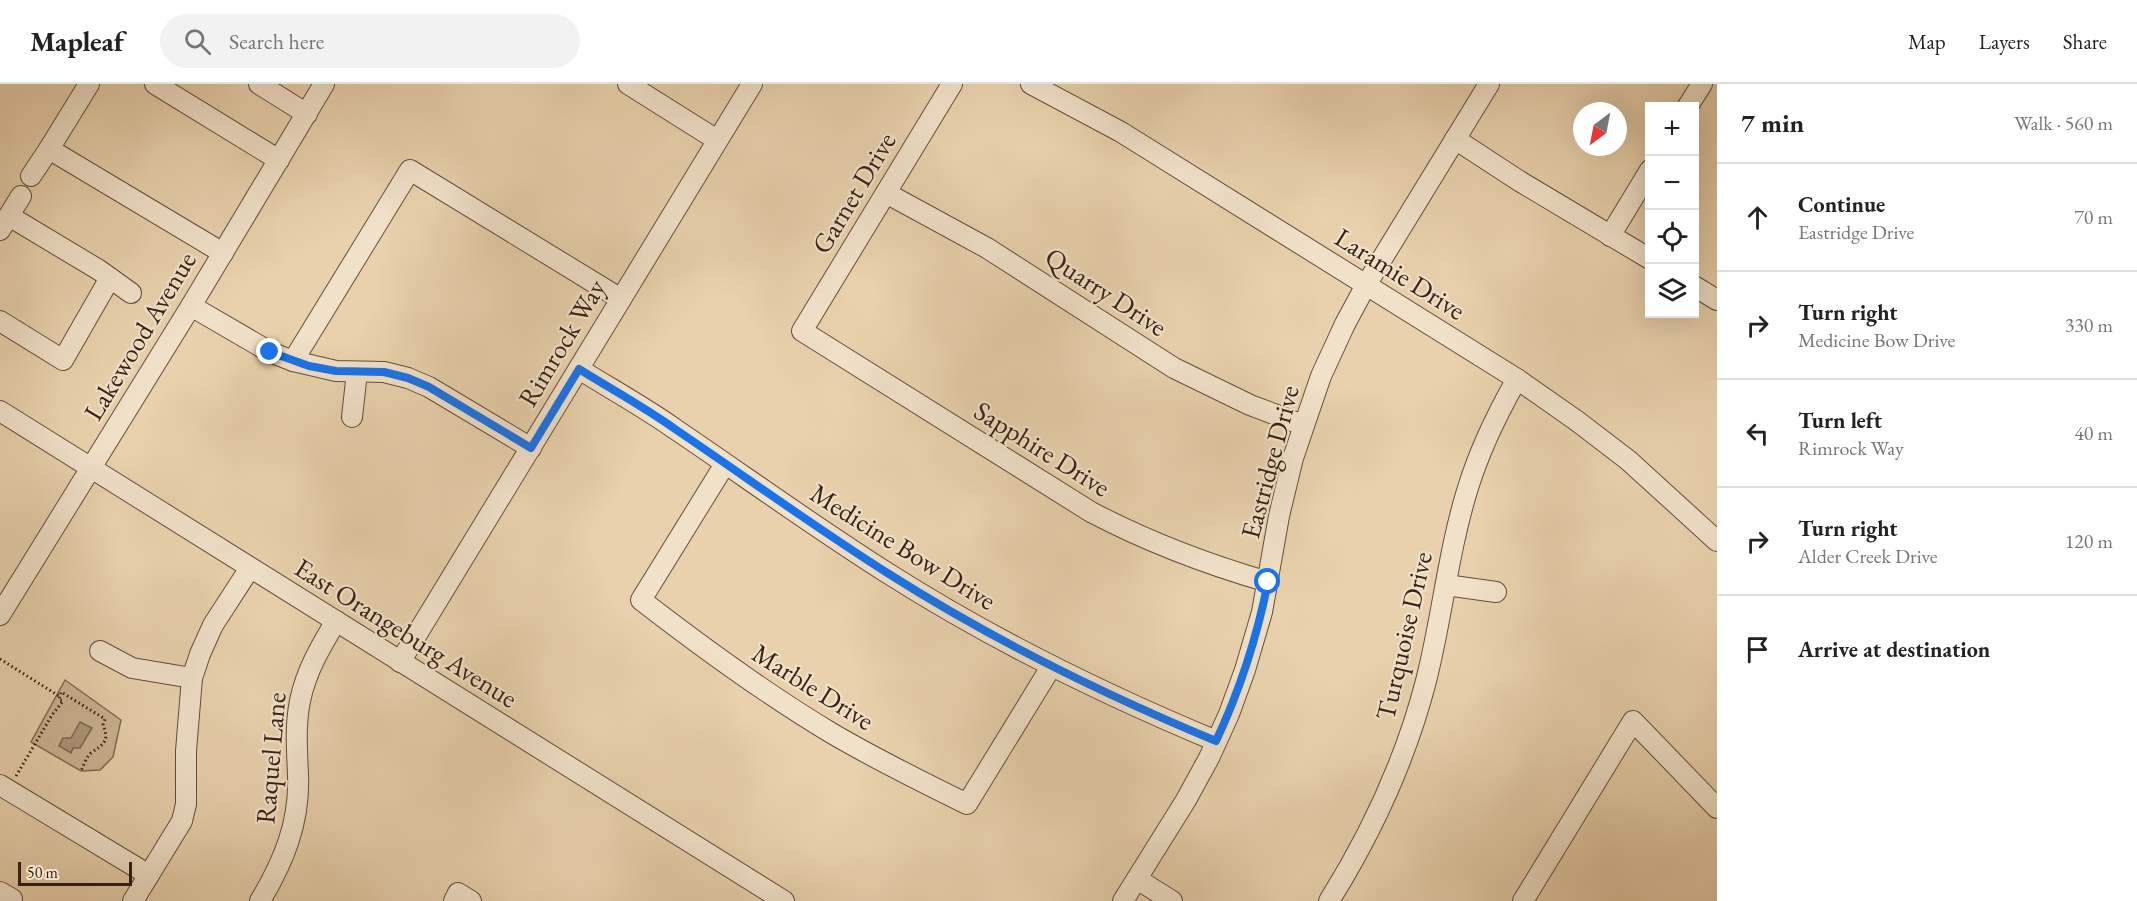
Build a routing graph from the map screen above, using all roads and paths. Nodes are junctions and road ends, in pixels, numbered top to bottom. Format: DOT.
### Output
graph roads {
  1 [pos="88,84"];
  2 [pos="155,84"];
  3 [pos="259,84"];
  4 [pos="324,84"];
  5 [pos="628,84"];
  6 [pos="752,84"];
  7 [pos="952,84"];
  8 [pos="1031,84"];
  9 [pos="1489,84"];
  10 [pos="1702,84"];
  11 [pos="1055,89"];
  12 [pos="1717,94"];
  13 [pos="1691,102"];
  14 [pos="307,114"];
  15 [pos="1455,139"];
  16 [pos="717,140"];
  17 [pos="49,149"];
  18 [pos="279,160"];
  19 [pos="31,176"];
  20 [pos="1645,178"];
  21 [pos="885,193"];
  22 [pos="21,196"];
  23 [pos="4,223"];
  24 [pos="1610,236"];
  25 [pos="223,253"];
  26 [pos="1645,256"];
  27 [pos="110,278"];
  28 [pos="1366,285"];
  29 [pos="1699,289"];
  30 [pos="131,293"];
  31 [pos="621,299"];
  32 [pos="1717,300"];
  33 [pos="191,306"];
  34 [pos="0,321"];
  35 [pos="802,331"];
  36 [pos="293,362"];
  37 [pos="579,369"];
  38 [pos="357,372"];
  39 [pos="1517,379"];
  40 [pos="0,411"];
  41 [pos="352,417"];
  42 [pos="1303,425"];
  43 [pos="531,448"];
  44 [pos="725,464"];
  45 [pos="92,468"];
  46 [pos="1717,541"];
  47 [pos="250,568"];
  48 [pos="1268,582"];
  49 [pos="1446,585"];
  50 [pos="1496,592"];
  51 [pos="0,615"];
  52 [pos="336,621"];
  53 [pos="100,651"];
  54 [pos="0,659"];
  55 [pos="400,662"];
  56 [pos="1051,667"];
  57 [pos="192,678"];
  58 [pos="59,696"];
  59 [pos="1216,741"];
  60 [pos="81,771"];
  61 [pos="4,787"];
  62 [pos="1717,808"];
  63 [pos="149,875"];
  64 [pos="1137,879"];
  65 [pos="0,892"];
  66 [pos="10,901"];
  67 [pos="133,901"];
  68 [pos="260,901"];
  69 [pos="784,901"];
  70 [pos="1123,901"];
  71 [pos="1172,901"];
  72 [pos="1329,901"];
  73 [pos="1523,901"];
  1 -- 17 [label="street"];
  2 -- 18 [label="street"];
  3 -- 14 [label="street"];
  4 -- 14 [label="street, Lakewood Avenue"];
  5 -- 16 [label="street"];
  6 -- 16 [label="street, Rimrock Way"];
  7 -- 21 [label="street, Garnet Drive"];
  8 -- 11 [label="street, Laramie Drive"];
  9 -- 15 [label="street, Eastridge Drive"];
  10 -- 12 [label="street"];
  10 -- 13 [label="street"];
  11 -- 28 [label="street, Laramie Drive"];
  14 -- 18 [label="street, Lakewood Avenue"];
  15 -- 24 [label="street"];
  15 -- 28 [label="street, Eastridge Drive"];
  16 -- 31 [label="street, Rimrock Way"];
  17 -- 19 [label="street"];
  17 -- 25 [label="street"];
  18 -- 25 [label="street, Lakewood Avenue"];
  20 -- 24 [label="street"];
  21 -- 35 [label="street, Garnet Drive"];
  21 -- 42 [label="street, Quarry Drive"];
  22 -- 23 [label="street"];
  23 -- 27 [label="street"];
  24 -- 26 [label="street"];
  25 -- 33 [label="street, Lakewood Avenue"];
  27 -- 30 [label="street"];
  27 -- 34 [label="street"];
  28 -- 39 [label="street, Laramie Drive"];
  28 -- 42 [label="street, Eastridge Drive"];
  29 -- 32 [label="street"];
  31 -- 36 [label="street"];
  31 -- 37 [label="street, Rimrock Way"];
  33 -- 36 [label="street"];
  33 -- 45 [label="street, Lakewood Avenue"];
  35 -- 48 [label="street, Sapphire Drive"];
  36 -- 38 [label="street"];
  37 -- 43 [label="street, Rimrock Way"];
  37 -- 44 [label="street, Medicine Bow Drive"];
  38 -- 41 [label="street"];
  38 -- 43 [label="street"];
  39 -- 46 [label="street, Laramie Drive"];
  39 -- 49 [label="street, Turquoise Drive"];
  40 -- 45 [label="street, East Orangeburg Avenue"];
  42 -- 48 [label="street, Eastridge Drive"];
  43 -- 55 [label="street, Rimrock Way"];
  44 -- 56 [label="street, Medicine Bow Drive"];
  44 -- 56 [label="street, Marble Drive"];
  45 -- 47 [label="street, East Orangeburg Avenue"];
  45 -- 51 [label="street, Lakewood Avenue"];
  47 -- 52 [label="street, East Orangeburg Avenue"];
  47 -- 57 [label="street"];
  48 -- 59 [label="street, Eastridge Drive"];
  49 -- 50 [label="street"];
  49 -- 72 [label="street, Turquoise Drive"];
  52 -- 55 [label="street, East Orangeburg Avenue"];
  52 -- 68 [label="street, Raquel Lane"];
  53 -- 57 [label="street"];
  54 -- 58 [label="path"];
  55 -- 69 [label="street, East Orangeburg Avenue"];
  56 -- 59 [label="street, Medicine Bow Drive"];
  57 -- 63 [label="street"];
  58 -- 60 [label="path"];
  58 -- 61 [label="path"];
  59 -- 64 [label="street, Eastridge Drive"];
  61 -- 63 [label="street"];
  62 -- 73 [label="street"];
  63 -- 67 [label="street"];
  64 -- 70 [label="street, Eastridge Drive"];
  64 -- 71 [label="street"];
  65 -- 66 [label="street"];
}
